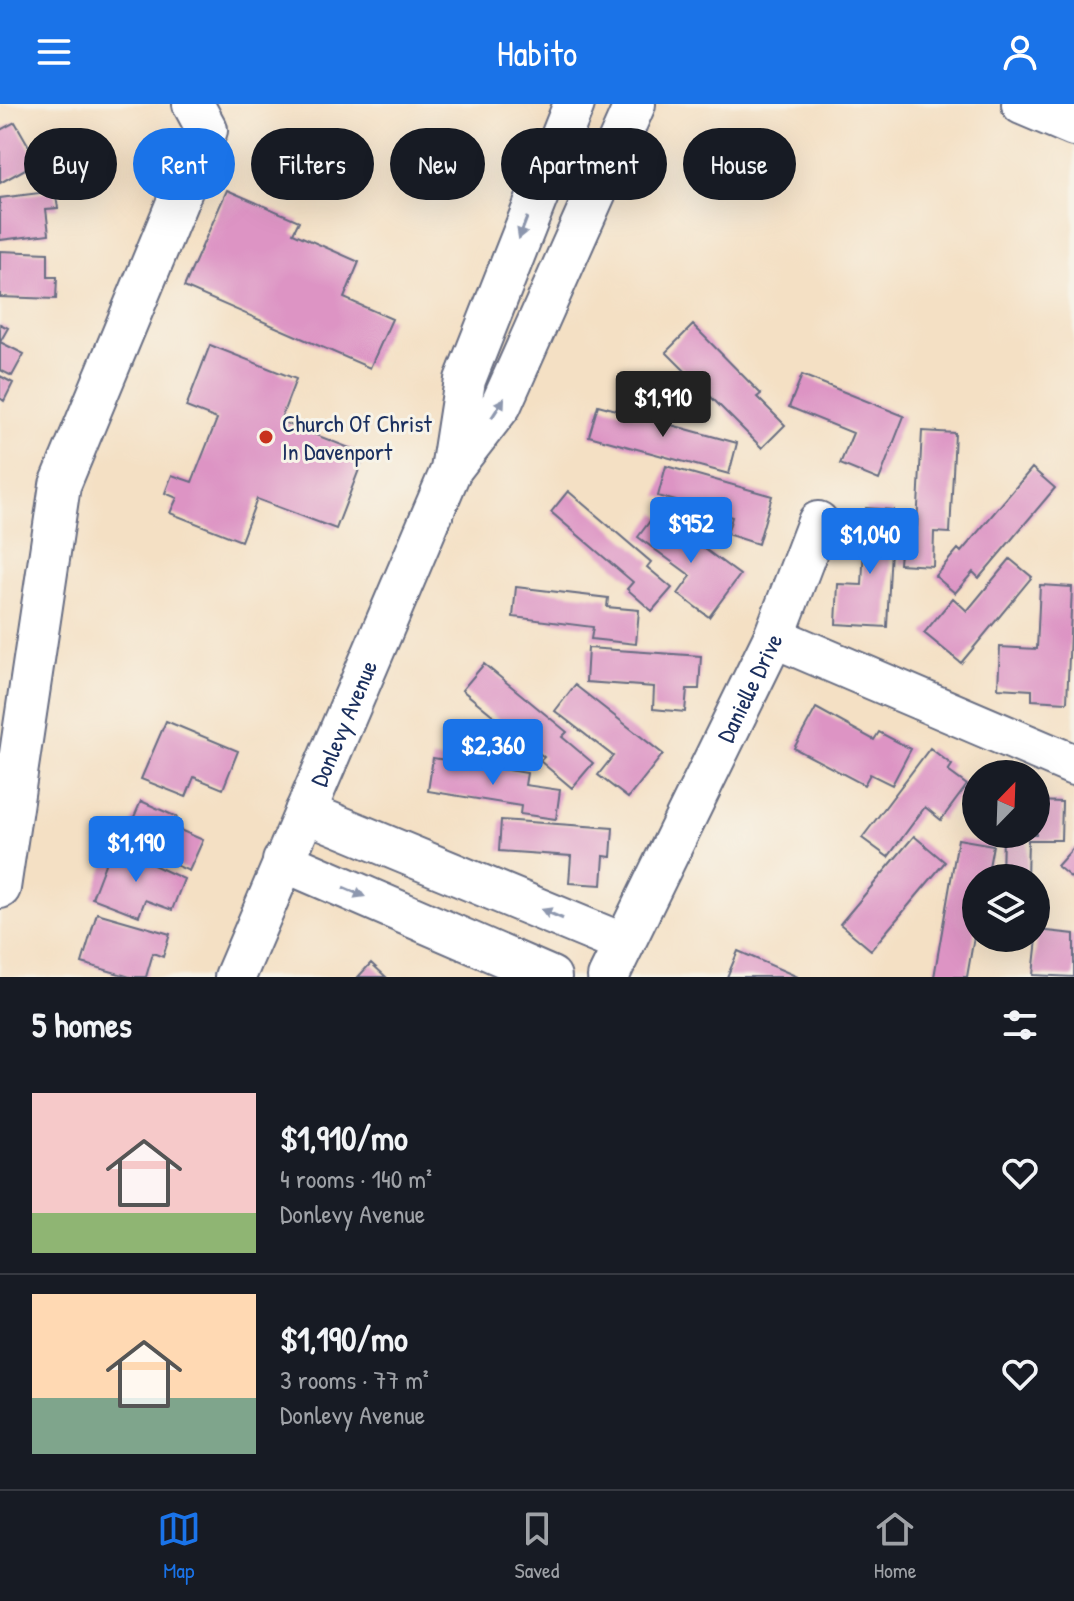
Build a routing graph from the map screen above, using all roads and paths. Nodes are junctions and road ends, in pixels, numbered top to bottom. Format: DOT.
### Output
graph roads {
  1 [pos="193,104"];
  2 [pos="1022,104"];
  3 [pos="566,107"];
  4 [pos="629,119"];
  5 [pos="1074,126"];
  6 [pos="451,470"];
  7 [pos="818,522"];
  8 [pos="774,637"];
  9 [pos="1074,765"];
  10 [pos="305,812"];
  11 [pos="283,861"];
  12 [pos="0,888"];
  13 [pos="616,960"];
  14 [pos="235,977"];
  15 [pos="551,977"];
  1 -- 12 [label="street"];
  2 -- 5 [label="street"];
  3 -- 4 [label="street"];
  3 -- 6 [label="street, Donlevy Avenue, one-way"];
  6 -- 4 [label="street, Donlevy Avenue, one-way"];
  6 -- 10 [label="street, Donlevy Avenue"];
  7 -- 8 [label="street"];
  8 -- 9 [label="street, Danielle Drive"];
  8 -- 13 [label="street, Danielle Drive"];
  10 -- 11 [label="street, Donlevy Avenue"];
  13 -- 10 [label="street, Danielle Drive, one-way"];
  11 -- 14 [label="street, Donlevy Avenue"];
  11 -- 15 [label="street, one-way"];
}
